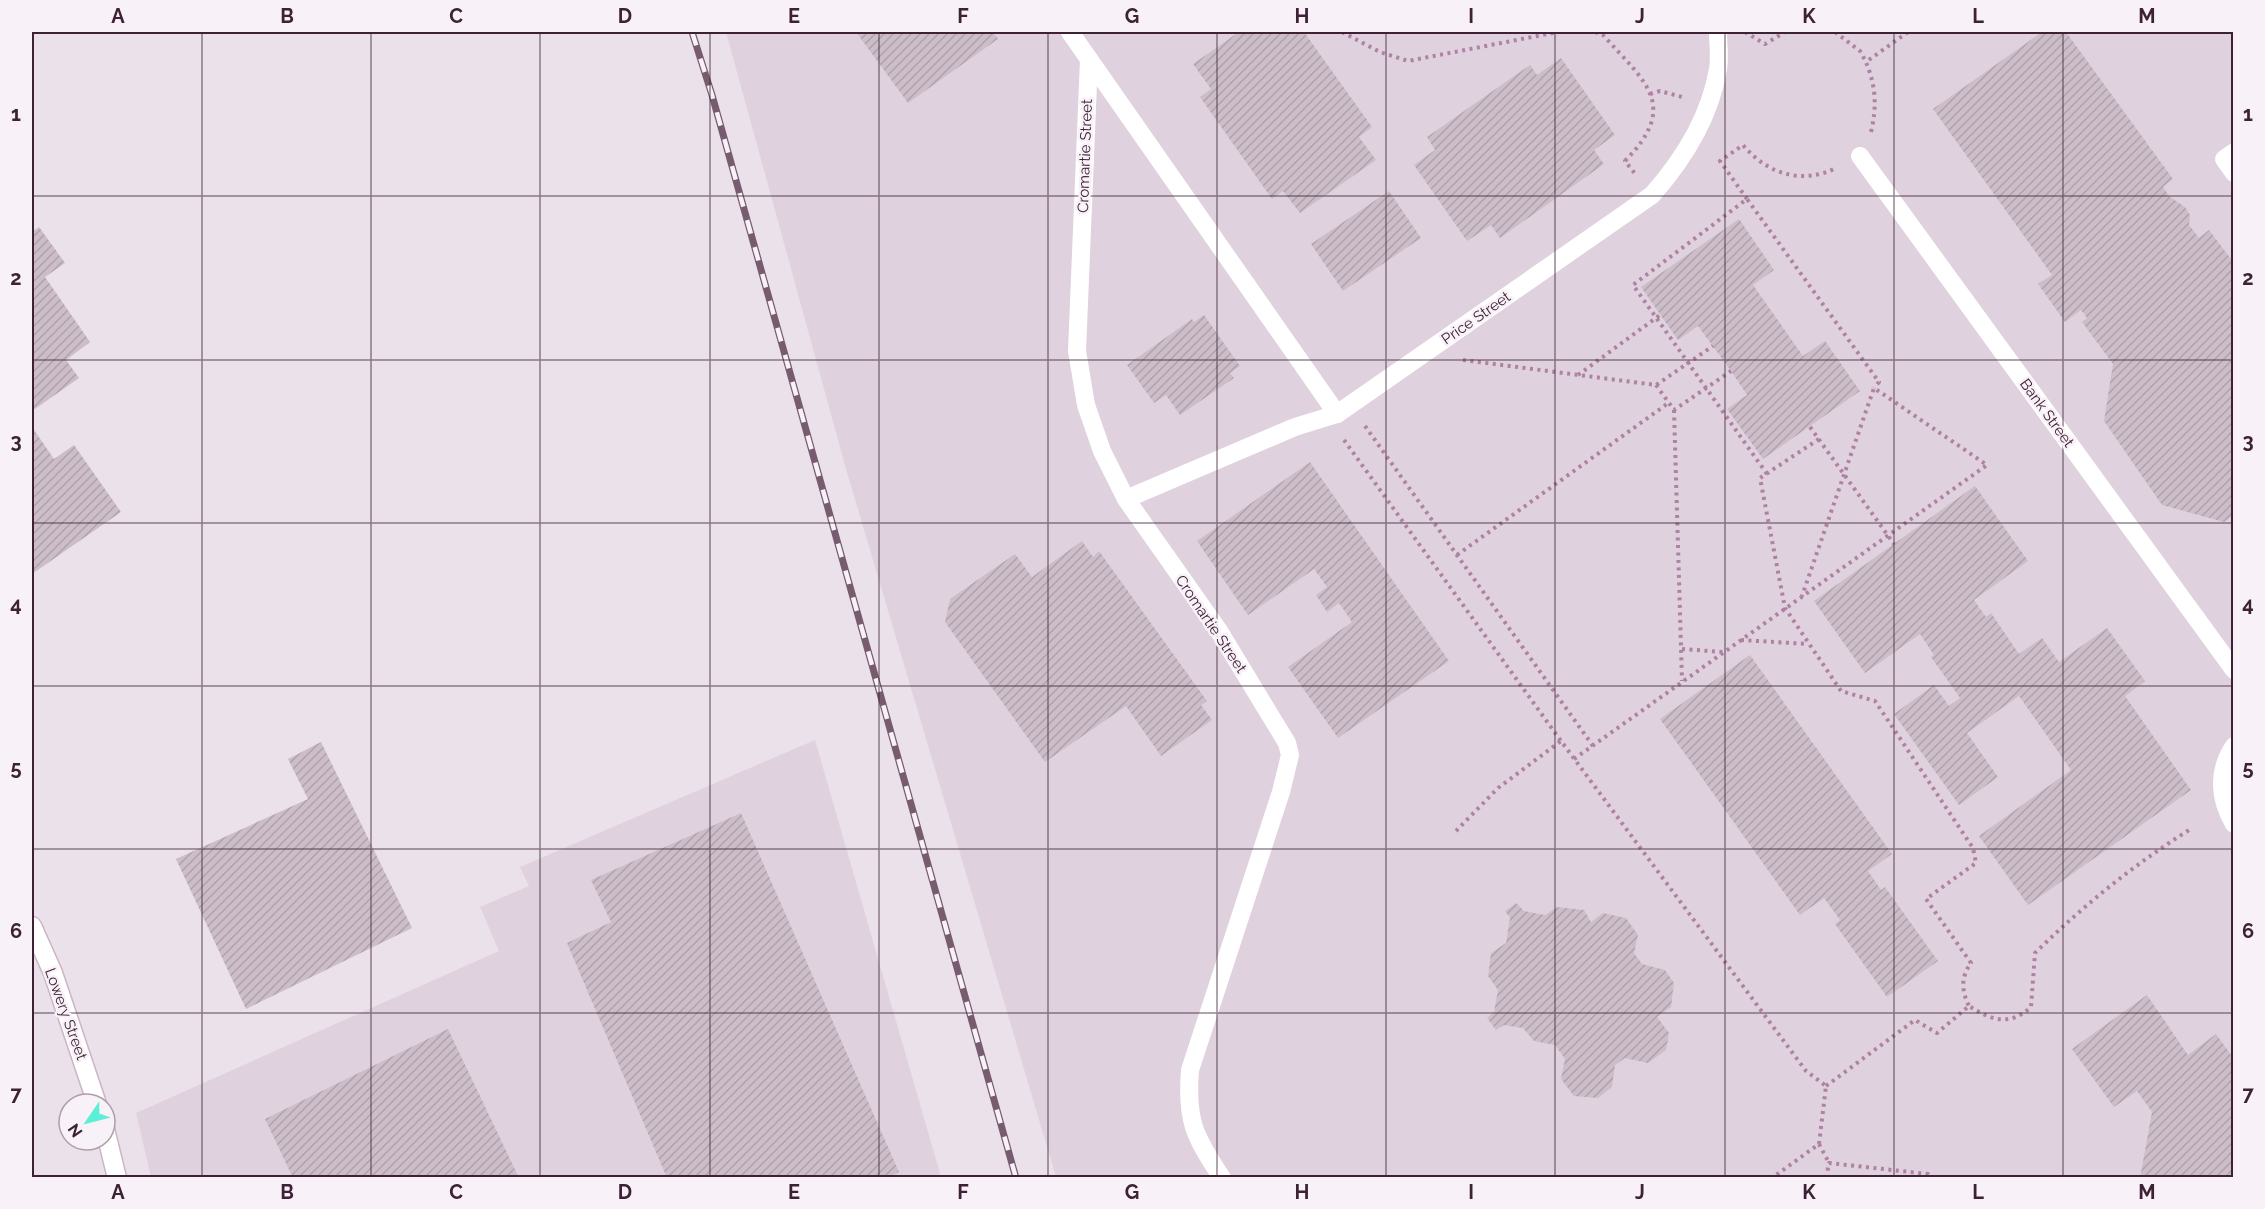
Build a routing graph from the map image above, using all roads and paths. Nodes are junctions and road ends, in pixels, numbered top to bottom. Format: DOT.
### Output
graph roads {
  1 [pos="1070,32"];
  2 [pos="1342,32"];
  3 [pos="1558,32"];
  4 [pos="1595,32"];
  5 [pos="1610,32"];
  6 [pos="1718,32"];
  7 [pos="1744,32"];
  8 [pos="1785,32"];
  9 [pos="1835,32"];
  10 [pos="1908,32"];
  11 [pos="1603,35"];
  12 [pos="1089,58"];
  13 [pos="1866,62"];
  14 [pos="1650,94"];
  15 [pos="1677,96"];
  16 [pos="2234,152"];
  17 [pos="1860,156"];
  18 [pos="2234,173"];
  19 [pos="1652,195"];
  20 [pos="1747,199"];
  21 [pos="1658,316"];
  22 [pos="1713,346"];
  23 [pos="1454,359"];
  24 [pos="1689,363"];
  25 [pos="1731,371"];
  26 [pos="1577,375"];
  27 [pos="1656,385"];
  28 [pos="1706,388"];
  29 [pos="1874,388"];
  30 [pos="1667,404"];
  31 [pos="1674,411"];
  32 [pos="1333,416"];
  33 [pos="1363,423"];
  34 [pos="1809,427"];
  35 [pos="1819,439"];
  36 [pos="1767,474"];
  37 [pos="1844,474"];
  38 [pos="1126,499"];
  39 [pos="1888,535"];
  40 [pos="1894,544"];
  41 [pos="1457,555"];
  42 [pos="1802,596"];
  43 [pos="1785,608"];
  44 [pos="1740,640"];
  45 [pos="1808,644"];
  46 [pos="1682,650"];
  47 [pos="1724,652"];
  48 [pos="2234,670"];
  49 [pos="1682,682"];
  50 [pos="1561,741"];
  51 [pos="1593,746"];
  52 [pos="2234,746"];
  53 [pos="1574,759"];
  54 [pos="2234,824"];
  55 [pos="2189,830"];
  56 [pos="1456,831"];
  57 [pos="32,926"];
  58 [pos="1969,1006"];
  59 [pos="1826,1086"];
  60 [pos="93,1092"];
  61 [pos="1819,1144"];
  62 [pos="111,1152"];
  63 [pos="1829,1163"];
  64 [pos="117,1178"];
  65 [pos="1222,1178"];
  66 [pos="1772,1178"];
  67 [pos="1826,1178"];
  68 [pos="1930,1178"];
  1 -- 12 [label="street, Cromartie Street"];
  2 -- 3 [label="path"];
  4 -- 11 [label="path"];
  5 -- 11 [label="path"];
  6 -- 19 [label="street, Price Street"];
  7 -- 8 [label="path"];
  9 -- 13 [label="path"];
  10 -- 13 [label="path"];
  11 -- 14 [label="path"];
  12 -- 32 [label="street, Cromartie Street"];
  12 -- 38 [label="street, Cromartie Street"];
  13 -- 17 [label="path"];
  14 -- 15 [label="path"];
  14 -- 19 [label="path"];
  16 -- 18 [label="street"];
  17 -- 20 [label="path"];
  17 -- 48 [label="street, Bank Street"];
  19 -- 32 [label="street, Price Street"];
  20 -- 21 [label="path"];
  20 -- 29 [label="path"];
  21 -- 24 [label="path"];
  21 -- 26 [label="path"];
  22 -- 24 [label="path"];
  23 -- 26 [label="path"];
  24 -- 27 [label="path"];
  24 -- 28 [label="path"];
  25 -- 28 [label="path"];
  26 -- 27 [label="path"];
  27 -- 30 [label="path"];
  28 -- 31 [label="path"];
  28 -- 36 [label="path"];
  29 -- 37 [label="path"];
  29 -- 39 [label="path"];
  30 -- 31 [label="path"];
  30 -- 41 [label="path"];
  31 -- 46 [label="path"];
  32 -- 38 [label="street, Price Street"];
  32 -- 50 [label="path"];
  33 -- 41 [label="path"];
  34 -- 35 [label="path"];
  35 -- 36 [label="path"];
  35 -- 37 [label="path"];
  36 -- 43 [label="path"];
  37 -- 39 [label="path"];
  37 -- 42 [label="path"];
  38 -- 65 [label="street, Cromartie Street"];
  39 -- 40 [label="path"];
  39 -- 42 [label="path"];
  41 -- 51 [label="path"];
  42 -- 43 [label="path"];
  43 -- 44 [label="path"];
  43 -- 45 [label="path"];
  44 -- 45 [label="path"];
  44 -- 47 [label="path"];
  45 -- 58 [label="path"];
  46 -- 47 [label="path"];
  46 -- 49 [label="path"];
  47 -- 49 [label="path"];
  49 -- 51 [label="path"];
  50 -- 53 [label="path"];
  50 -- 56 [label="path"];
  51 -- 53 [label="path"];
  52 -- 54 [label="street"];
  53 -- 59 [label="path"];
  55 -- 58 [label="path"];
  57 -- 60 [label="street, Lowery Street"];
  58 -- 59 [label="path"];
  59 -- 61 [label="path"];
  61 -- 63 [label="path"];
  61 -- 66 [label="path"];
  62 -- 64 [label="street"];
  63 -- 67 [label="path"];
  63 -- 68 [label="path"];
}
